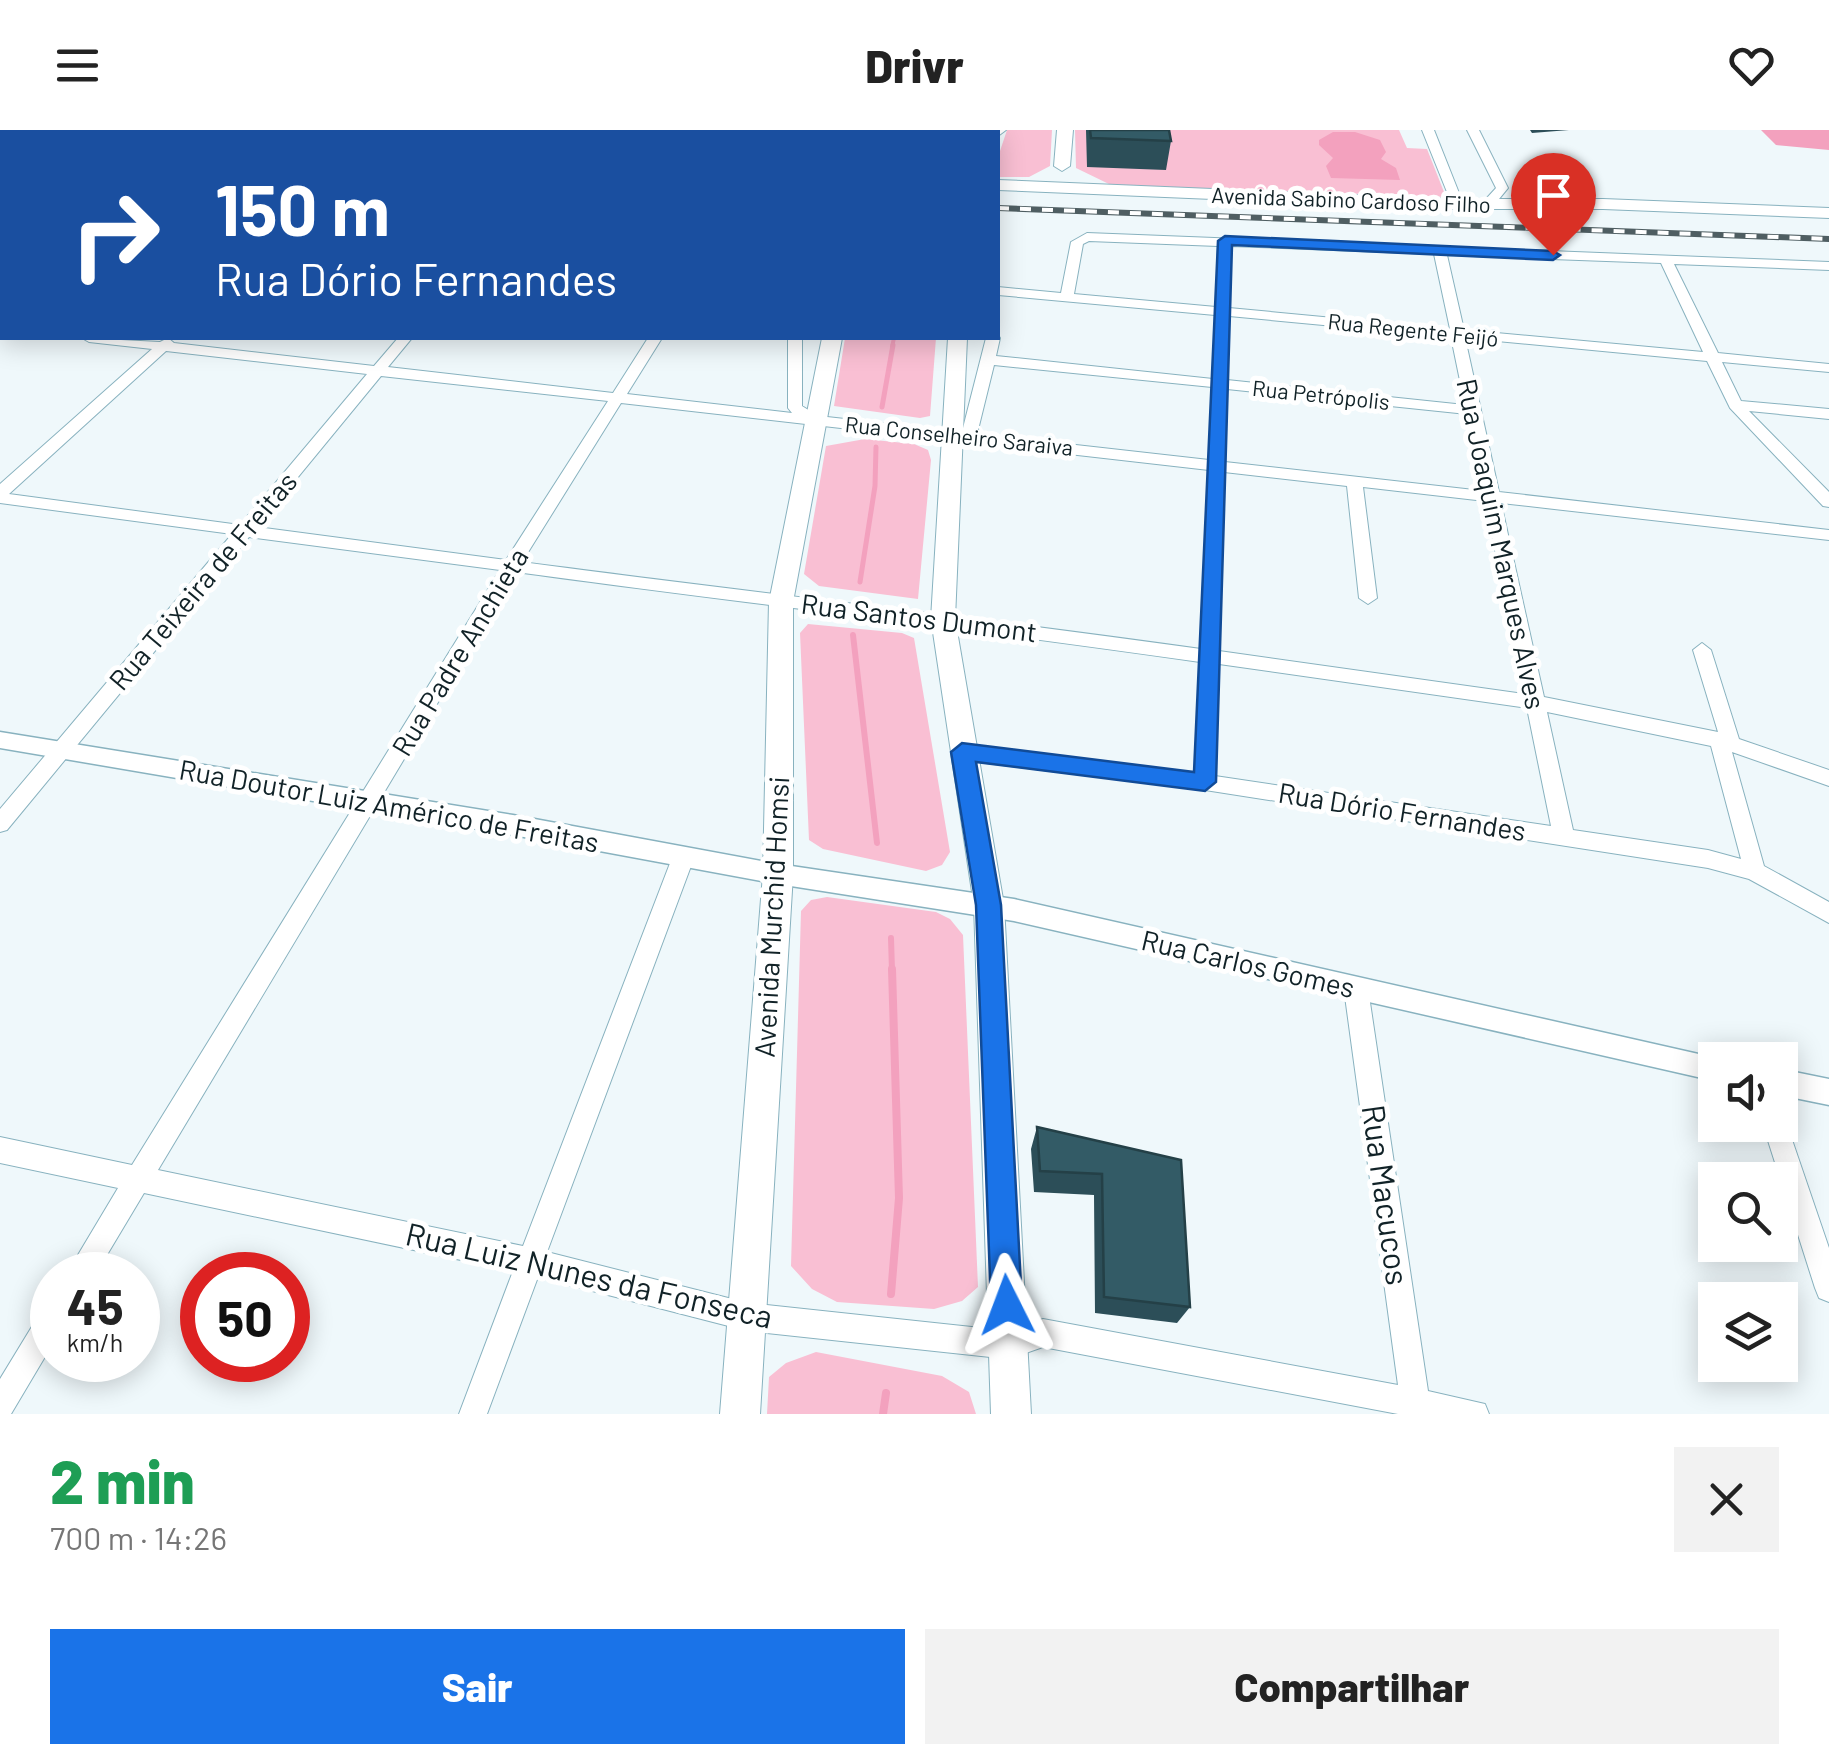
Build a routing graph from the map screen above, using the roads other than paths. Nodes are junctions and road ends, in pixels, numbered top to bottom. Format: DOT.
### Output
graph roads {
  1 [pos="1065,130"];
  2 [pos="1428,130"];
  3 [pos="1473,130"];
  4 [pos="1062,166"];
  5 [pos="1003,185"];
  6 [pos="1452,185"];
  7 [pos="1114,192"];
  8 [pos="1495,200"];
  9 [pos="1448,204"];
  10 [pos="1829,213"];
  11 [pos="1225,241"];
  12 [pos="1440,251"];
  13 [pos="1666,260"];
  14 [pos="1829,266"];
  15 [pos="1000,292"];
  16 [pos="1067,296"];
  17 [pos="1222,311"];
  18 [pos="1457,334"];
  19 [pos="129,340"];
  20 [pos="403,340"];
  21 [pos="654,340"];
  22 [pos="795,340"];
  23 [pos="832,340"];
  24 [pos="956,340"];
  25 [pos="994,340"];
  26 [pos="169,342"];
  27 [pos="1712,357"];
  28 [pos="990,360"];
  29 [pos="1829,368"];
  30 [pos="379,370"];
  31 [pos="1220,384"];
  32 [pos="616,400"];
  33 [pos="1735,405"];
  34 [pos="1473,410"];
  35 [pos="1829,414"];
  36 [pos="817,422"];
  37 [pos="962,436"];
  38 [pos="1216,465"];
  39 [pos="1354,480"];
  40 [pos="0,496"];
  41 [pos="1491,496"];
  42 [pos="1829,502"];
  43 [pos="244,531"];
  44 [pos="1829,535"];
  45 [pos="510,566"];
  46 [pos="1368,598"];
  47 [pos="781,602"];
  48 [pos="943,619"];
  49 [pos="1702,650"];
  50 [pos="1208,657"];
  51 [pos="1534,702"];
  52 [pos="0,740"];
  53 [pos="1725,742"];
  54 [pos="62,751"];
  55 [pos="962,752"];
  56 [pos="1829,778"];
  57 [pos="1205,782"];
  58 [pos="370,801"];
  59 [pos="0,824"];
  60 [pos="1564,837"];
  61 [pos="683,858"];
  62 [pos="1755,872"];
  63 [pos="778,874"];
  64 [pos="989,905"];
  65 [pos="1829,913"];
  66 [pos="1356,989"];
  67 [pos="1698,1064"];
  68 [pos="1798,1086"];
  69 [pos="1829,1092"];
  70 [pos="1781,1142"];
  71 [pos="0,1150"];
  72 [pos="140,1178"];
  73 [pos="94,1252"];
  74 [pos="532,1262"];
  75 [pos="1829,1288"];
  76 [pos="748,1317"];
  77 [pos="1008,1345"];
  78 [pos="30,1356"];
  79 [pos="1414,1402"];
  80 [pos="0,1406"];
  81 [pos="472,1414"];
  82 [pos="740,1414"];
  83 [pos="1011,1414"];
  84 [pos="1475,1414"];
  1 -- 4 [label="main road"];
  2 -- 6 [label="street"];
  3 -- 8 [label="street"];
  4 -- 5 [label="main road"];
  4 -- 7 [label="main road, Avenida Sabino Cardoso Filho"];
  5 -- 7 [label="main road, Avenida Sabino Cardoso Filho"];
  6 -- 8 [label="street"];
  6 -- 9 [label="street"];
  7 -- 9 [label="main road, Avenida Sabino Cardoso Filho"];
  8 -- 9 [label="main road, Avenida Sabino Cardoso Filho"];
  8 -- 10 [label="main road, Avenida Sabino Cardoso Filho"];
  11 -- 12 [label="street"];
  11 -- 16 [label="street"];
  11 -- 17 [label="street"];
  12 -- 13 [label="street"];
  12 -- 18 [label="street, Rua Joaquim Marques Alves"];
  13 -- 14 [label="street"];
  13 -- 27 [label="street"];
  15 -- 16 [label="street, Rua Regente Feijó"];
  16 -- 17 [label="street, Rua Regente Feijó"];
  17 -- 18 [label="street, Rua Regente Feijó"];
  17 -- 31 [label="street"];
  18 -- 27 [label="street, Rua Regente Feijó"];
  18 -- 34 [label="street, Rua Joaquim Marques Alves"];
  19 -- 26 [label="street, Rua Conselheiro Saraiva"];
  20 -- 30 [label="street, Rua Teixeira de Freitas"];
  21 -- 32 [label="street, Rua Padre Anchieta"];
  22 -- 36 [label="street"];
  23 -- 36 [label="main road, Avenida Murchid Homsi"];
  24 -- 37 [label="main road"];
  25 -- 28 [label="street"];
  26 -- 30 [label="street, Rua Conselheiro Saraiva"];
  26 -- 40 [label="street"];
  27 -- 29 [label="street, Rua Regente Feijó"];
  27 -- 33 [label="street"];
  28 -- 31 [label="street, Rua Petrópolis"];
  28 -- 37 [label="street"];
  30 -- 32 [label="street, Rua Conselheiro Saraiva"];
  30 -- 43 [label="street, Rua Teixeira de Freitas"];
  31 -- 34 [label="street, Rua Petrópolis"];
  31 -- 38 [label="street"];
  32 -- 36 [label="street, Rua Conselheiro Saraiva"];
  32 -- 45 [label="street, Rua Padre Anchieta"];
  33 -- 35 [label="street"];
  33 -- 42 [label="street"];
  34 -- 41 [label="street, Rua Joaquim Marques Alves"];
  36 -- 37 [label="street, Rua Conselheiro Saraiva"];
  36 -- 47 [label="main road, Avenida Murchid Homsi"];
  37 -- 38 [label="street, Rua Conselheiro Saraiva"];
  37 -- 48 [label="main road"];
  38 -- 39 [label="street, Rua Conselheiro Saraiva"];
  38 -- 50 [label="street"];
  39 -- 41 [label="street, Rua Conselheiro Saraiva"];
  39 -- 46 [label="street"];
  40 -- 43 [label="street, Rua Santos Dumont"];
  41 -- 44 [label="street, Rua Conselheiro Saraiva"];
  41 -- 51 [label="street, Rua Joaquim Marques Alves"];
  43 -- 45 [label="street, Rua Santos Dumont"];
  43 -- 54 [label="street, Rua Teixeira de Freitas"];
  45 -- 47 [label="street, Rua Santos Dumont"];
  45 -- 58 [label="street, Rua Padre Anchieta"];
  47 -- 48 [label="street, Rua Santos Dumont"];
  47 -- 63 [label="main road, Avenida Murchid Homsi"];
  48 -- 50 [label="street, Rua Santos Dumont"];
  48 -- 55 [label="main road"];
  49 -- 53 [label="street"];
  50 -- 51 [label="street, Rua Santos Dumont"];
  50 -- 57 [label="street"];
  51 -- 53 [label="street, Rua Santos Dumont"];
  51 -- 60 [label="street, Rua Joaquim Marques Alves"];
  52 -- 54 [label="street, Rua Doutor Luiz Américo de Freitas"];
  53 -- 56 [label="street, Rua Santos Dumont"];
  53 -- 62 [label="street"];
  54 -- 58 [label="street, Rua Doutor Luiz Américo de Freitas"];
  54 -- 59 [label="street, Rua Teixeira de Freitas"];
  55 -- 57 [label="street, Rua Dório Fernandes"];
  55 -- 64 [label="main road"];
  57 -- 60 [label="street, Rua Dório Fernandes"];
  58 -- 61 [label="street, Rua Doutor Luiz Américo de Freitas"];
  58 -- 72 [label="street, Rua Padre Anchieta"];
  60 -- 62 [label="street, Rua Dório Fernandes"];
  61 -- 63 [label="street, Rua Doutor Luiz Américo de Freitas"];
  61 -- 74 [label="street"];
  62 -- 65 [label="street, Rua Dório Fernandes"];
  63 -- 64 [label="street, Rua Carlos Gomes"];
  63 -- 76 [label="main road, Avenida Murchid Homsi"];
  64 -- 66 [label="street, Rua Carlos Gomes"];
  64 -- 77 [label="main road"];
  66 -- 67 [label="street, Rua Carlos Gomes"];
  66 -- 79 [label="street, Rua Macucos"];
  68 -- 69 [label="street"];
  70 -- 75 [label="street"];
  71 -- 72 [label="street, Rua Luiz Nunes da Fonseca"];
  72 -- 73 [label="street, Rua Padre Anchieta"];
  72 -- 74 [label="street, Rua Luiz Nunes da Fonseca"];
  74 -- 76 [label="street, Rua Luiz Nunes da Fonseca"];
  74 -- 81 [label="street"];
  76 -- 77 [label="street, Rua Luiz Nunes da Fonseca"];
  76 -- 82 [label="main road, Avenida Murchid Homsi"];
  77 -- 79 [label="street, Rua Luiz Nunes da Fonseca"];
  77 -- 83 [label="main road"];
  78 -- 80 [label="street"];
  79 -- 84 [label="street, Rua Luiz Nunes da Fonseca"];
}
